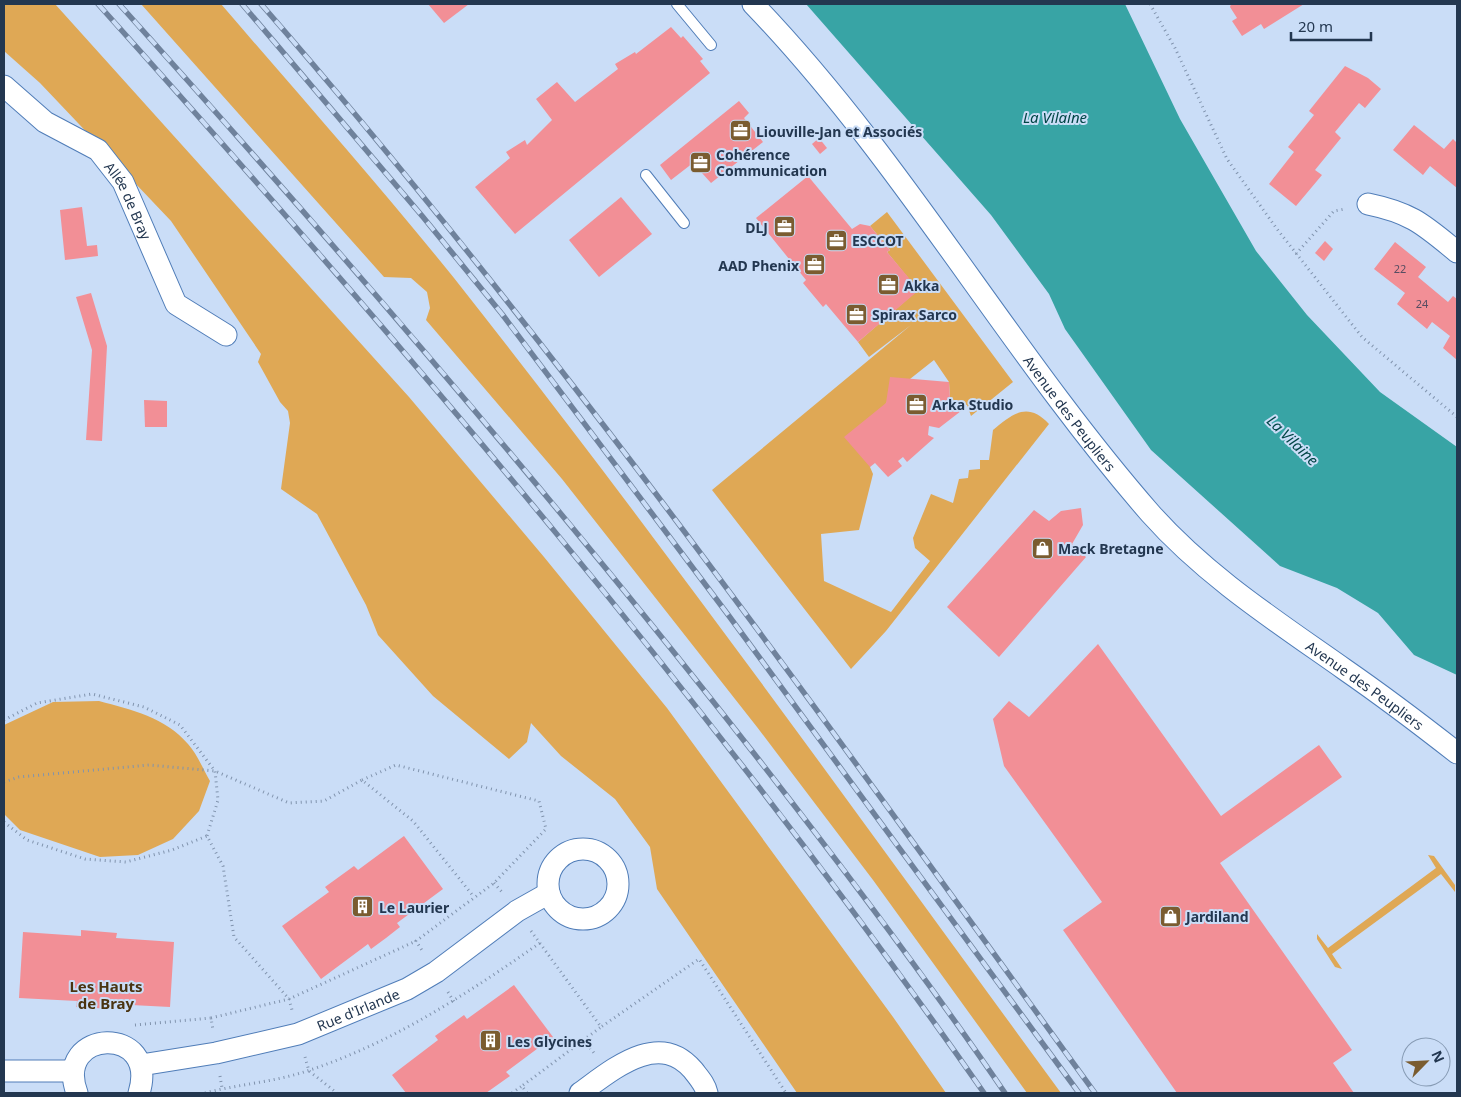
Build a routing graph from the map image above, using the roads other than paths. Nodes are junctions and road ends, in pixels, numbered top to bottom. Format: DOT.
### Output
graph roads {
  1 [pos="677,4"];
  2 [pos="753,4"];
  3 [pos="711,45"];
  4 [pos="4,86"];
  5 [pos="646,175"];
  6 [pos="1368,204"];
  7 [pos="684,223"];
  8 [pos="1457,252"];
  9 [pos="226,335"];
  10 [pos="1457,753"];
  11 [pos="549,893"];
  12 [pos="141,1065"];
  13 [pos="4,1071"];
  14 [pos="73,1071"];
  15 [pos="77,1093"];
  16 [pos="139,1093"];
  17 [pos="580,1093"];
  18 [pos="707,1093"];
  1 -- 3 [label="lane"];
  2 -- 10 [label="street, Avenue des Peupliers"];
  4 -- 9 [label="street, Allée de Bray"];
  5 -- 7 [label="lane"];
  6 -- 8 [label="street"];
  11 -- 12 [label="street, Rue d'Irlande"];
  12 -- 14 [label="street"];
  12 -- 16 [label="street"];
  13 -- 14 [label="street"];
  14 -- 15 [label="street"];
  17 -- 18 [label="street"];
}
